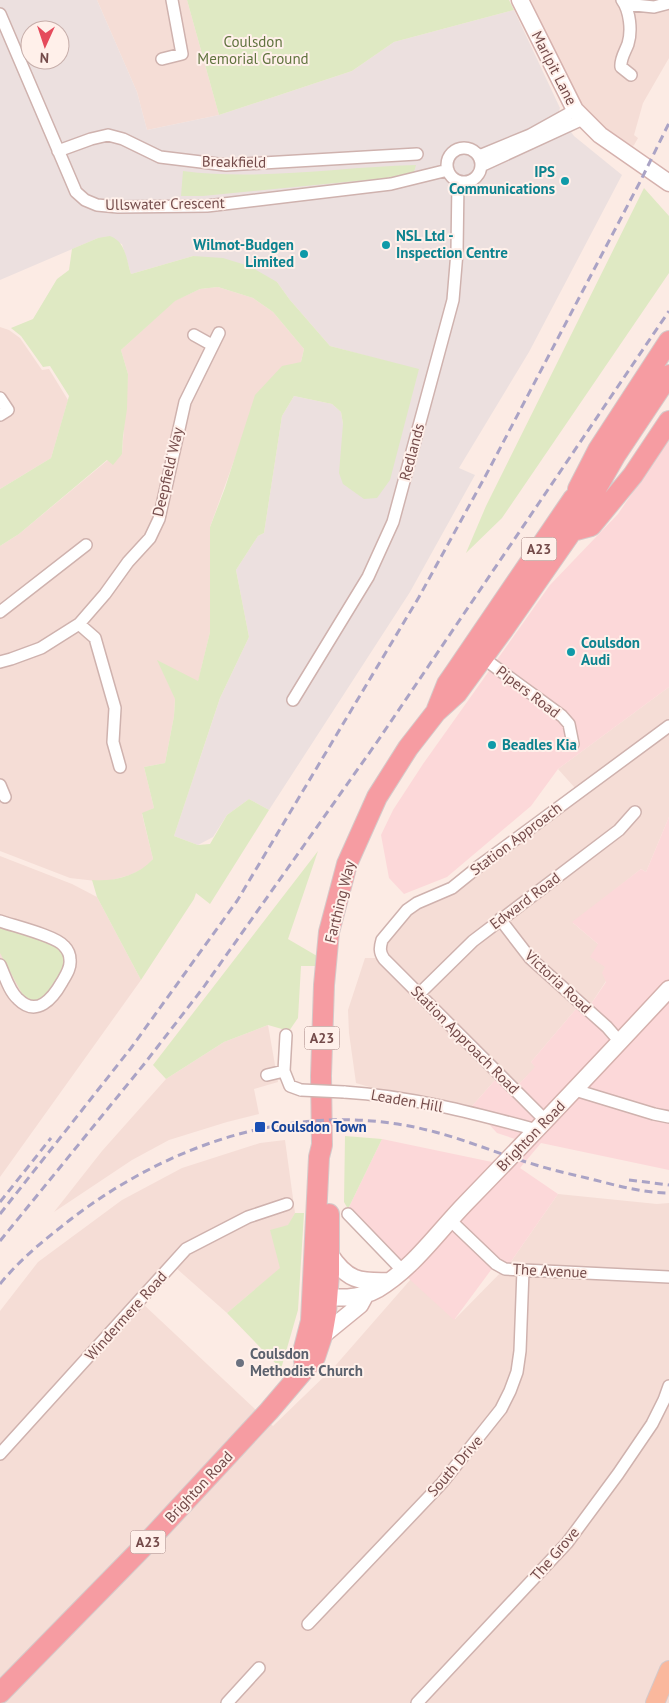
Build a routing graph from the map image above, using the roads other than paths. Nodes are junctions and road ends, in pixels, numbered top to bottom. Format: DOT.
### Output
graph roads {
  1 [pos="172,0"];
  2 [pos="520,0"];
  3 [pos="624,2"];
  4 [pos="669,3"];
  5 [pos="0,14"];
  6 [pos="162,59"];
  7 [pos="631,76"];
  8 [pos="579,115"];
  9 [pos="58,151"];
  10 [pos="417,154"];
  11 [pos="480,161"];
  12 [pos="448,170"];
  13 [pos="458,181"];
  14 [pos="669,183"];
  15 [pos="219,333"];
  16 [pos="194,335"];
  17 [pos="669,341"];
  18 [pos="212,345"];
  19 [pos="669,375"];
  20 [pos="0,398"];
  21 [pos="0,415"];
  22 [pos="669,421"];
  23 [pos="615,456"];
  24 [pos="573,499"];
  25 [pos="572,531"];
  26 [pos="86,545"];
  27 [pos="0,612"];
  28 [pos="79,624"];
  29 [pos="476,653"];
  30 [pos="0,662"];
  31 [pos="294,700"];
  32 [pos="669,726"];
  33 [pos="573,744"];
  34 [pos="120,767"];
  35 [pos="0,785"];
  36 [pos="5,796"];
  37 [pos="635,812"];
  38 [pos="500,919"];
  39 [pos="0,921"];
  40 [pos="384,959"];
  41 [pos="0,965"];
  42 [pos="669,989"];
  43 [pos="420,994"];
  44 [pos="286,1035"];
  45 [pos="620,1042"];
  46 [pos="284,1071"];
  47 [pos="267,1075"];
  48 [pos="575,1090"];
  49 [pos="669,1117"];
  50 [pos="542,1125"];
  51 [pos="322,1145"];
  52 [pos="287,1204"];
  53 [pos="348,1214"];
  54 [pos="450,1220"];
  55 [pos="329,1253"];
  56 [pos="523,1270"];
  57 [pos="403,1271"];
  58 [pos="669,1276"];
  59 [pos="390,1281"];
  60 [pos="366,1294"];
  61 [pos="320,1296"];
  62 [pos="322,1336"];
  63 [pos="305,1367"];
  64 [pos="669,1386"];
  65 [pos="0,1454"];
  66 [pos="308,1624"];
  67 [pos="259,1668"];
  68 [pos="669,1670"];
  69 [pos="0,1693"];
  70 [pos="227,1703"];
  71 [pos="417,1703"];
  72 [pos="655,1703"];
  1 -- 6 [label="street"];
  2 -- 8 [label="main road, Marlpit Lane"];
  3 -- 4 [label="street"];
  3 -- 7 [label="street"];
  5 -- 9 [label="street, Ullswater Crescent"];
  8 -- 11 [label="street"];
  8 -- 14 [label="main road, Marlpit Lane"];
  9 -- 10 [label="street, Breakfield"];
  9 -- 12 [label="street, Ullswater Crescent"];
  11 -- 12 [label="street"];
  11 -- 13 [label="street"];
  12 -- 13 [label="street"];
  13 -- 31 [label="street, Redlands"];
  15 -- 18 [label="street, Deepfield Way"];
  16 -- 18 [label="street"];
  17 -- 24 [label="highway, A23"];
  18 -- 28 [label="street, Deepfield Way"];
  19 -- 23 [label="highway, Farthing Way / A23"];
  20 -- 21 [label="street"];
  22 -- 25 [label="highway, A23"];
  23 -- 24 [label="highway, Farthing Way / A23"];
  23 -- 25 [label="highway, Farthing Way / A23"];
  24 -- 29 [label="highway, Farthing Way / A23"];
  25 -- 29 [label="highway, Farthing Way / A23"];
  26 -- 27 [label="street"];
  28 -- 30 [label="street, Deepfield Way"];
  28 -- 34 [label="street"];
  29 -- 33 [label="street, Pipers Road"];
  29 -- 51 [label="highway, Farthing Way / A23"];
  32 -- 40 [label="street, Station Approach"];
  35 -- 36 [label="street"];
  37 -- 38 [label="street, Edward Road"];
  38 -- 43 [label="street, Edward Road"];
  38 -- 45 [label="street, Victoria Road"];
  39 -- 41 [label="street"];
  40 -- 43 [label="street, Station Approach Road"];
  42 -- 45 [label="main road, Brighton Road"];
  43 -- 50 [label="street, Station Approach Road"];
  44 -- 46 [label="street"];
  45 -- 48 [label="main road, Brighton Road"];
  46 -- 47 [label="street"];
  46 -- 50 [label="street, Leaden Hill, bridge"];
  48 -- 49 [label="street"];
  48 -- 50 [label="main road, Brighton Road"];
  50 -- 54 [label="main road, Brighton Road"];
  51 -- 55 [label="highway, Farthing Way / A23"];
  51 -- 61 [label="highway, Farthing Way / A23"];
  52 -- 65 [label="street, Windermere Road"];
  53 -- 57 [label="street"];
  54 -- 56 [label="street, The Avenue"];
  54 -- 57 [label="main road, Brighton Road"];
  55 -- 59 [label="main road"];
  55 -- 61 [label="highway, Farthing Way / A23"];
  56 -- 58 [label="street, The Avenue"];
  56 -- 66 [label="street, South Drive"];
  57 -- 59 [label="main road, Brighton Road"];
  59 -- 60 [label="main road, Brighton Road"];
  60 -- 61 [label="main road, Brighton Road"];
  60 -- 62 [label="main road, Brighton Road"];
  61 -- 62 [label="highway, A23"];
  61 -- 63 [label="highway, Farthing Way / A23"];
  62 -- 63 [label="highway, Brighton Road / A23"];
  63 -- 69 [label="highway, Brighton Road / A23"];
  64 -- 71 [label="street, The Grove"];
  67 -- 70 [label="street"];
  68 -- 72 [label="main road"];
}
